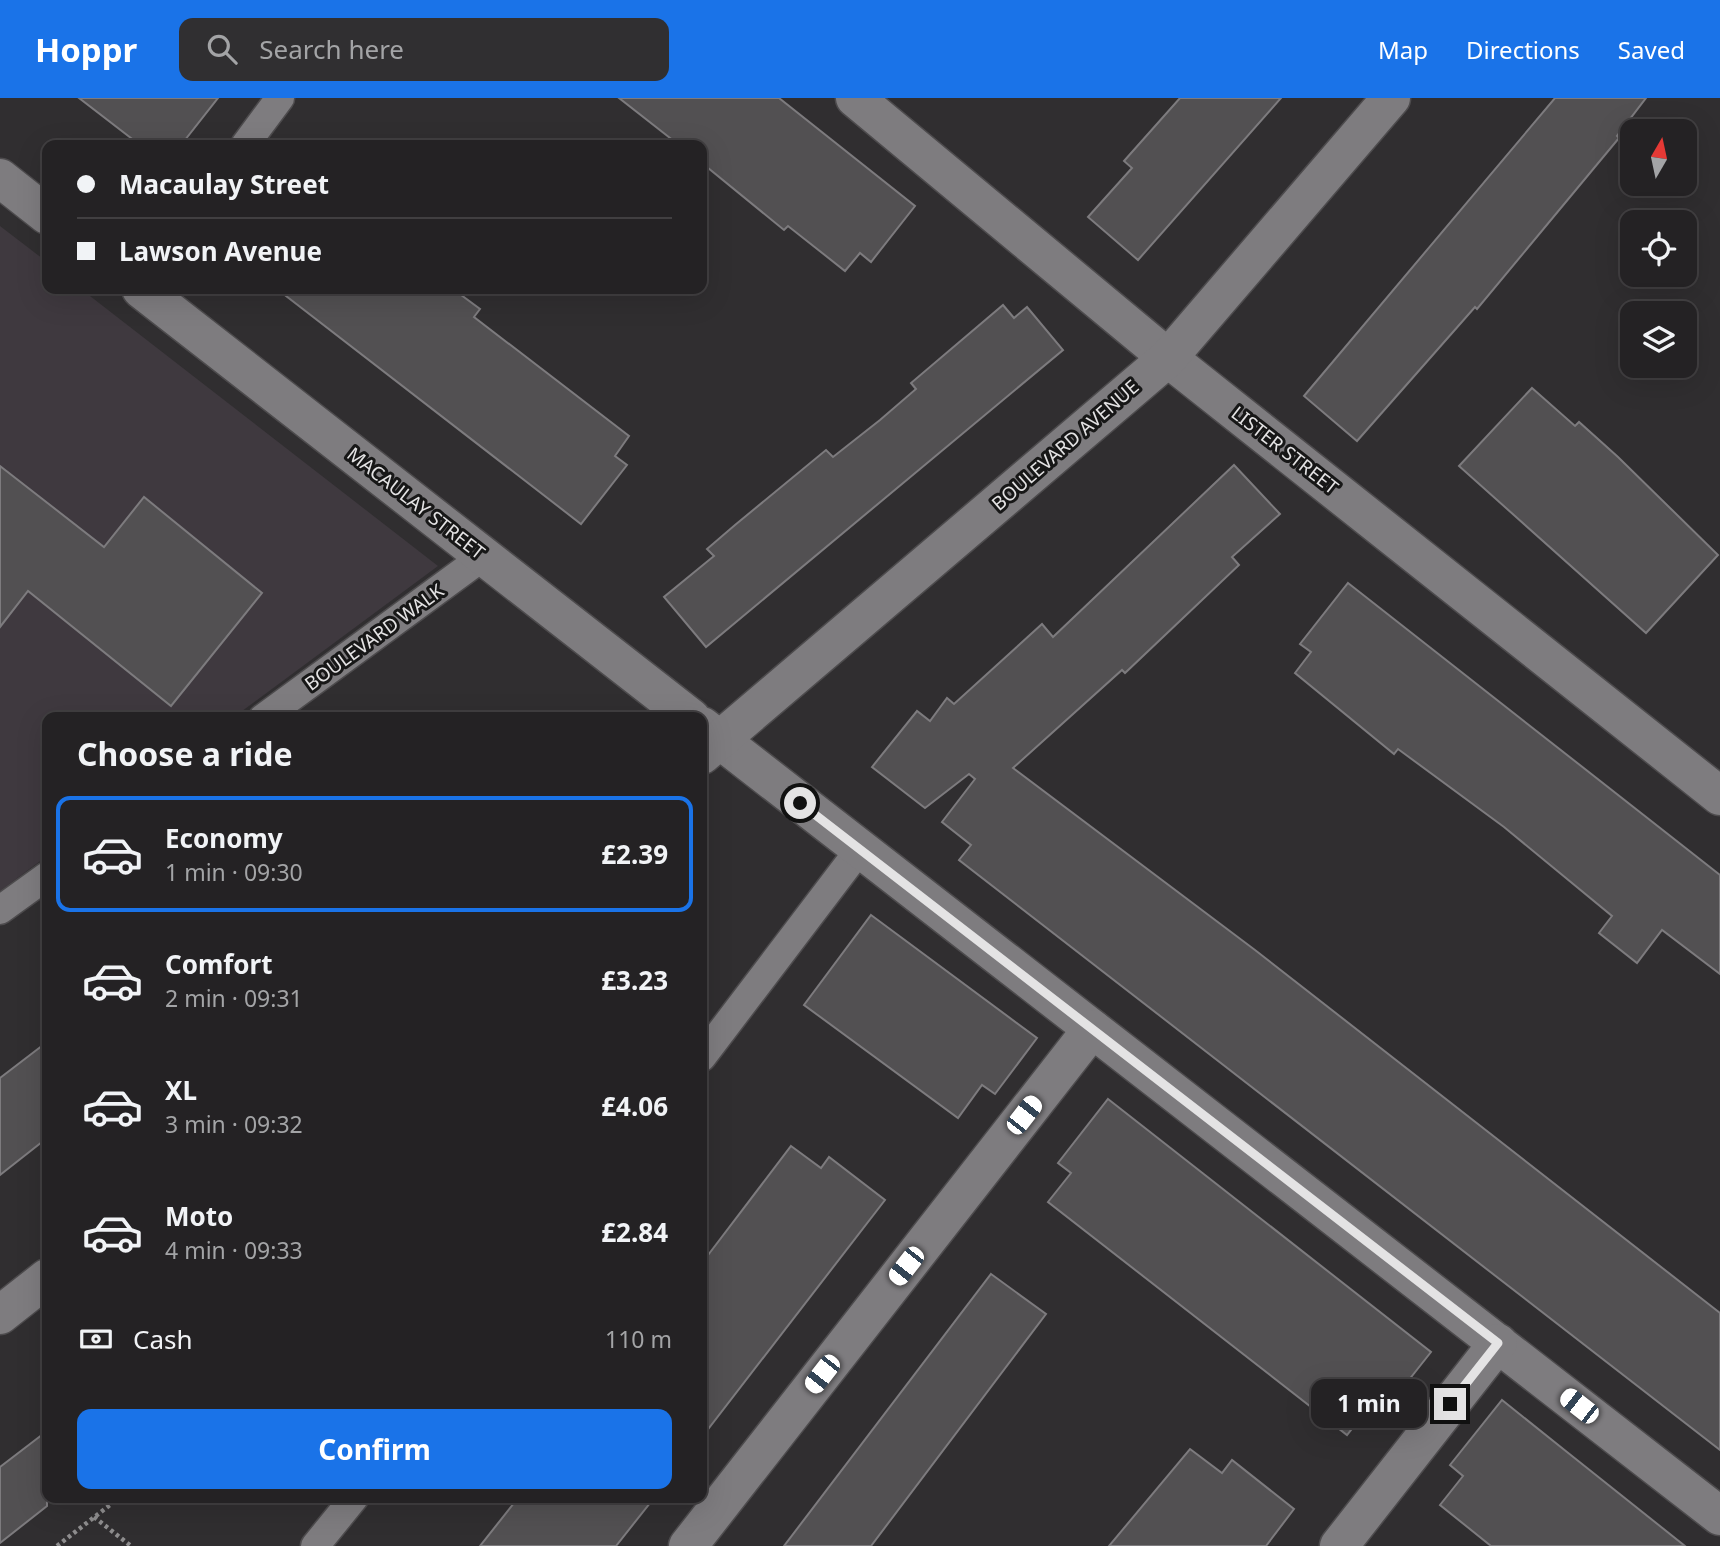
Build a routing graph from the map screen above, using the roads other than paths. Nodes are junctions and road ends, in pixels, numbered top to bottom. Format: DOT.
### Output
graph roads {
  1 [pos="281,98"];
  2 [pos="855,98"];
  3 [pos="1391,98"];
  4 [pos="249,140"];
  5 [pos="0,178"];
  6 [pos="42,211"];
  7 [pos="147,294"];
  8 [pos="1168,358"];
  9 [pos="484,556"];
  10 [pos="271,712"];
  11 [pos="683,712"];
  12 [pos="708,741"];
  13 [pos="1720,796"];
  14 [pos="860,849"];
  15 [pos="42,880"];
  16 [pos="0,910"];
  17 [pos="1091,1029"];
  18 [pos="707,1050"];
  19 [pos="42,1282"];
  20 [pos="0,1315"];
  21 [pos="1498,1343"];
  22 [pos="350,1503"];
  23 [pos="1720,1516"];
  24 [pos="315,1546"];
  25 [pos="688,1546"];
  26 [pos="1339,1546"];
  1 -- 4 [label="lane"];
  2 -- 8 [label="street, LISTER STREET"];
  3 -- 8 [label="street, BOULEVARD AVENUE"];
  5 -- 6 [label="street"];
  7 -- 9 [label="street, MACAULAY STREET"];
  8 -- 12 [label="street, BOULEVARD AVENUE"];
  8 -- 13 [label="street, LISTER STREET"];
  9 -- 10 [label="lane, BOULEVARD WALK"];
  9 -- 11 [label="street, MACAULAY STREET"];
  12 -- 14 [label="street"];
  14 -- 17 [label="street"];
  14 -- 18 [label="lane"];
  15 -- 16 [label="lane"];
  17 -- 21 [label="street"];
  17 -- 25 [label="street"];
  19 -- 20 [label="street"];
  21 -- 23 [label="street"];
  21 -- 26 [label="street"];
  22 -- 24 [label="lane"];
}
